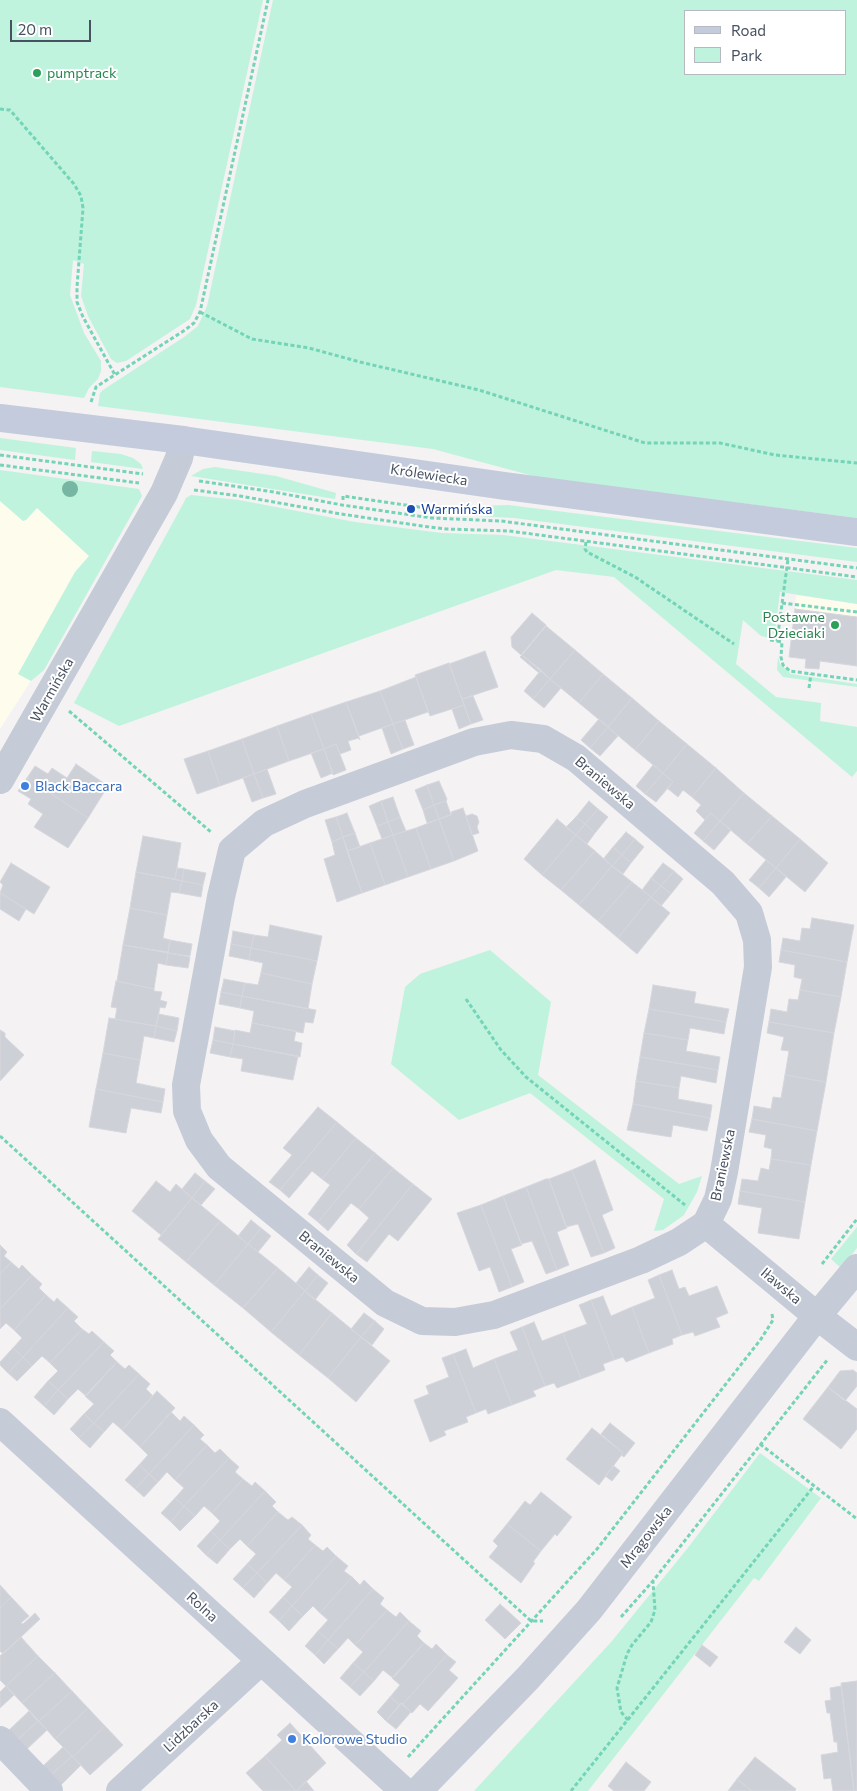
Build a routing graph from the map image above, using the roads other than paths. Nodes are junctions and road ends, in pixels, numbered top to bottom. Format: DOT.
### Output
graph roads {
  1 [pos="0,418"];
  2 [pos="183,440"];
  3 [pos="857,532"];
  4 [pos="0,780"];
  5 [pos="706,1224"];
  6 [pos="857,1268"];
  7 [pos="817,1316"];
  8 [pos="845,1353"];
  9 [pos="0,1422"];
  10 [pos="261,1661"];
  11 [pos="0,1740"];
  12 [pos="49,1791"];
  13 [pos="120,1791"];
  14 [pos="404,1791"];
  15 [pos="418,1791"];
  1 -- 2 [label="street, Królewiecka"];
  2 -- 3 [label="street, Królewiecka"];
  2 -- 4 [label="street, Warmińska"];
  5 -- 5 [label="street, Braniewska"];
  5 -- 7 [label="street, Iławska"];
  6 -- 7 [label="street, Mrągowska"];
  7 -- 8 [label="street, Iławska"];
  7 -- 15 [label="street, Mrągowska"];
  9 -- 10 [label="street, Rolna"];
  10 -- 13 [label="street, Lidzbarska"];
  10 -- 14 [label="street, Rolna"];
  11 -- 12 [label="street"];
}
